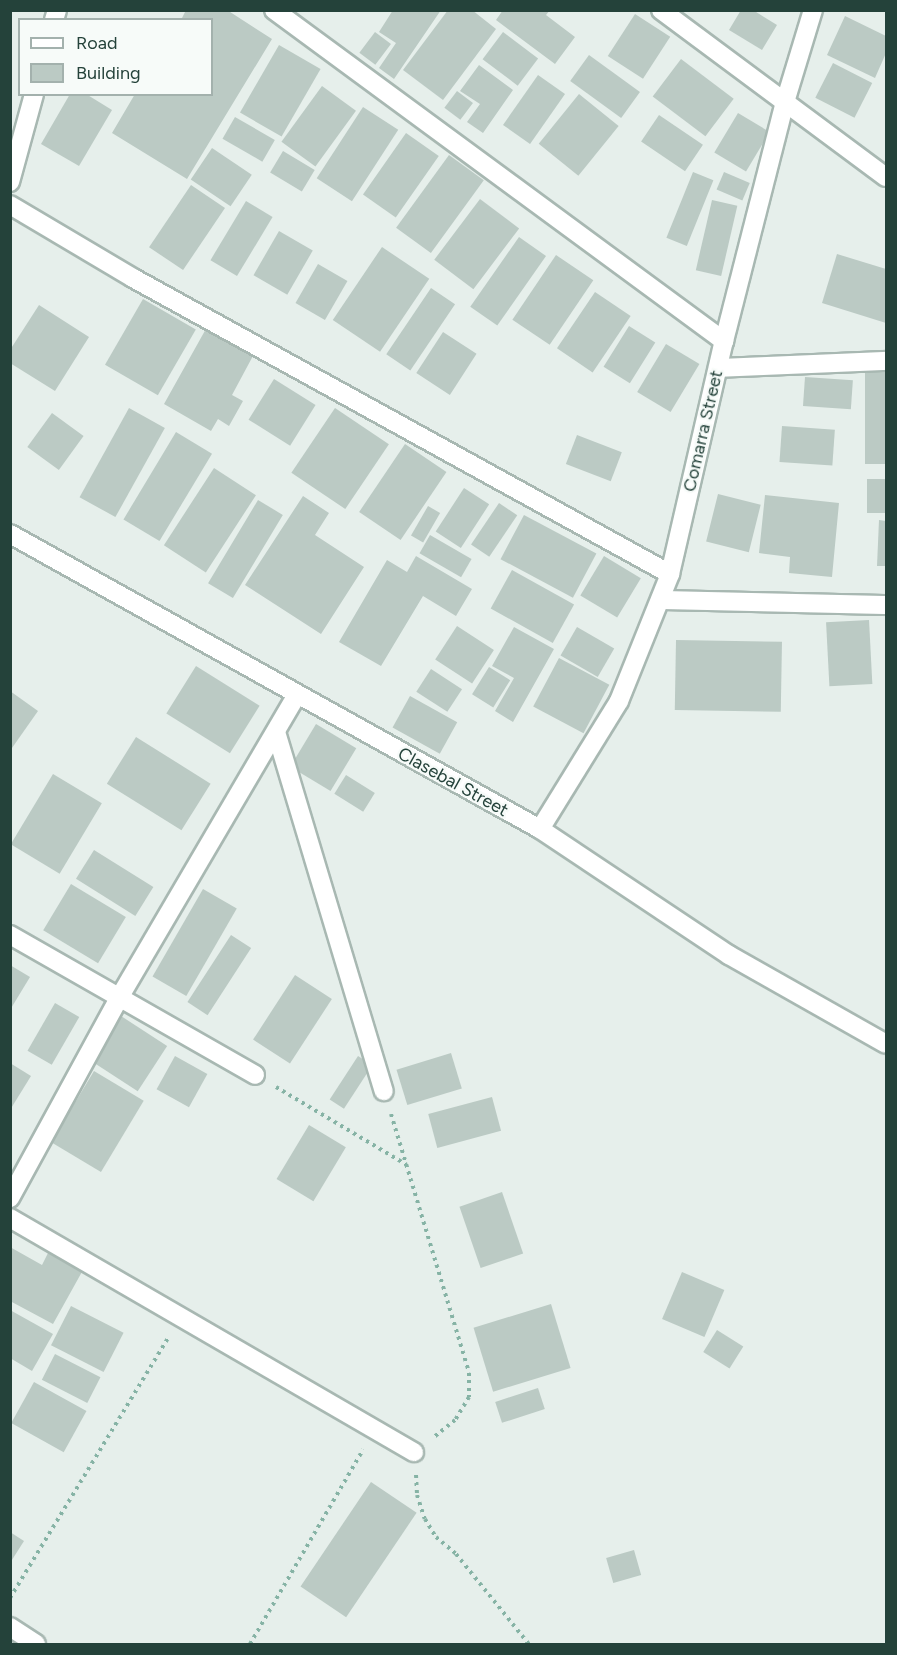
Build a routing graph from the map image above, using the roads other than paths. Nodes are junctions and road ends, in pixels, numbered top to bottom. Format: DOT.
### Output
graph roads {
  1 [pos="274,10"];
  2 [pos="661,10"];
  3 [pos="813,10"];
  4 [pos="33,96"];
  5 [pos="785,102"];
  6 [pos="886,177"];
  7 [pos="10,182"];
  8 [pos="10,205"];
  9 [pos="724,341"];
  10 [pos="886,361"];
  11 [pos="717,368"];
  12 [pos="10,534"];
  13 [pos="670,574"];
  14 [pos="661,600"];
  15 [pos="886,605"];
  16 [pos="296,696"];
  17 [pos="276,732"];
  18 [pos="540,830"];
  19 [pos="10,935"];
  20 [pos="119,998"];
  21 [pos="886,1044"];
  22 [pos="255,1074"];
  23 [pos="384,1091"];
  24 [pos="10,1198"];
  25 [pos="10,1218"];
  26 [pos="414,1452"];
  27 [pos="10,1627"];
  28 [pos="36,1644"];
  1 -- 9 [label="street"];
  2 -- 5 [label="street"];
  3 -- 5 [label="street, Comarra Street"];
  4 -- 7 [label="street"];
  5 -- 6 [label="street"];
  5 -- 9 [label="street, Comarra Street"];
  8 -- 13 [label="street"];
  9 -- 11 [label="street, Comarra Street"];
  10 -- 11 [label="street"];
  11 -- 13 [label="street, Comarra Street"];
  12 -- 16 [label="street, Clasebal Street"];
  13 -- 14 [label="street, Comarra Street"];
  14 -- 15 [label="street"];
  14 -- 18 [label="street, Comarra Street"];
  16 -- 17 [label="street"];
  16 -- 18 [label="street, Clasebal Street"];
  17 -- 20 [label="street"];
  17 -- 23 [label="street"];
  18 -- 21 [label="street, Clasebal Street"];
  19 -- 20 [label="street"];
  20 -- 22 [label="street"];
  20 -- 24 [label="street"];
  25 -- 26 [label="street"];
  27 -- 28 [label="street"];
}
